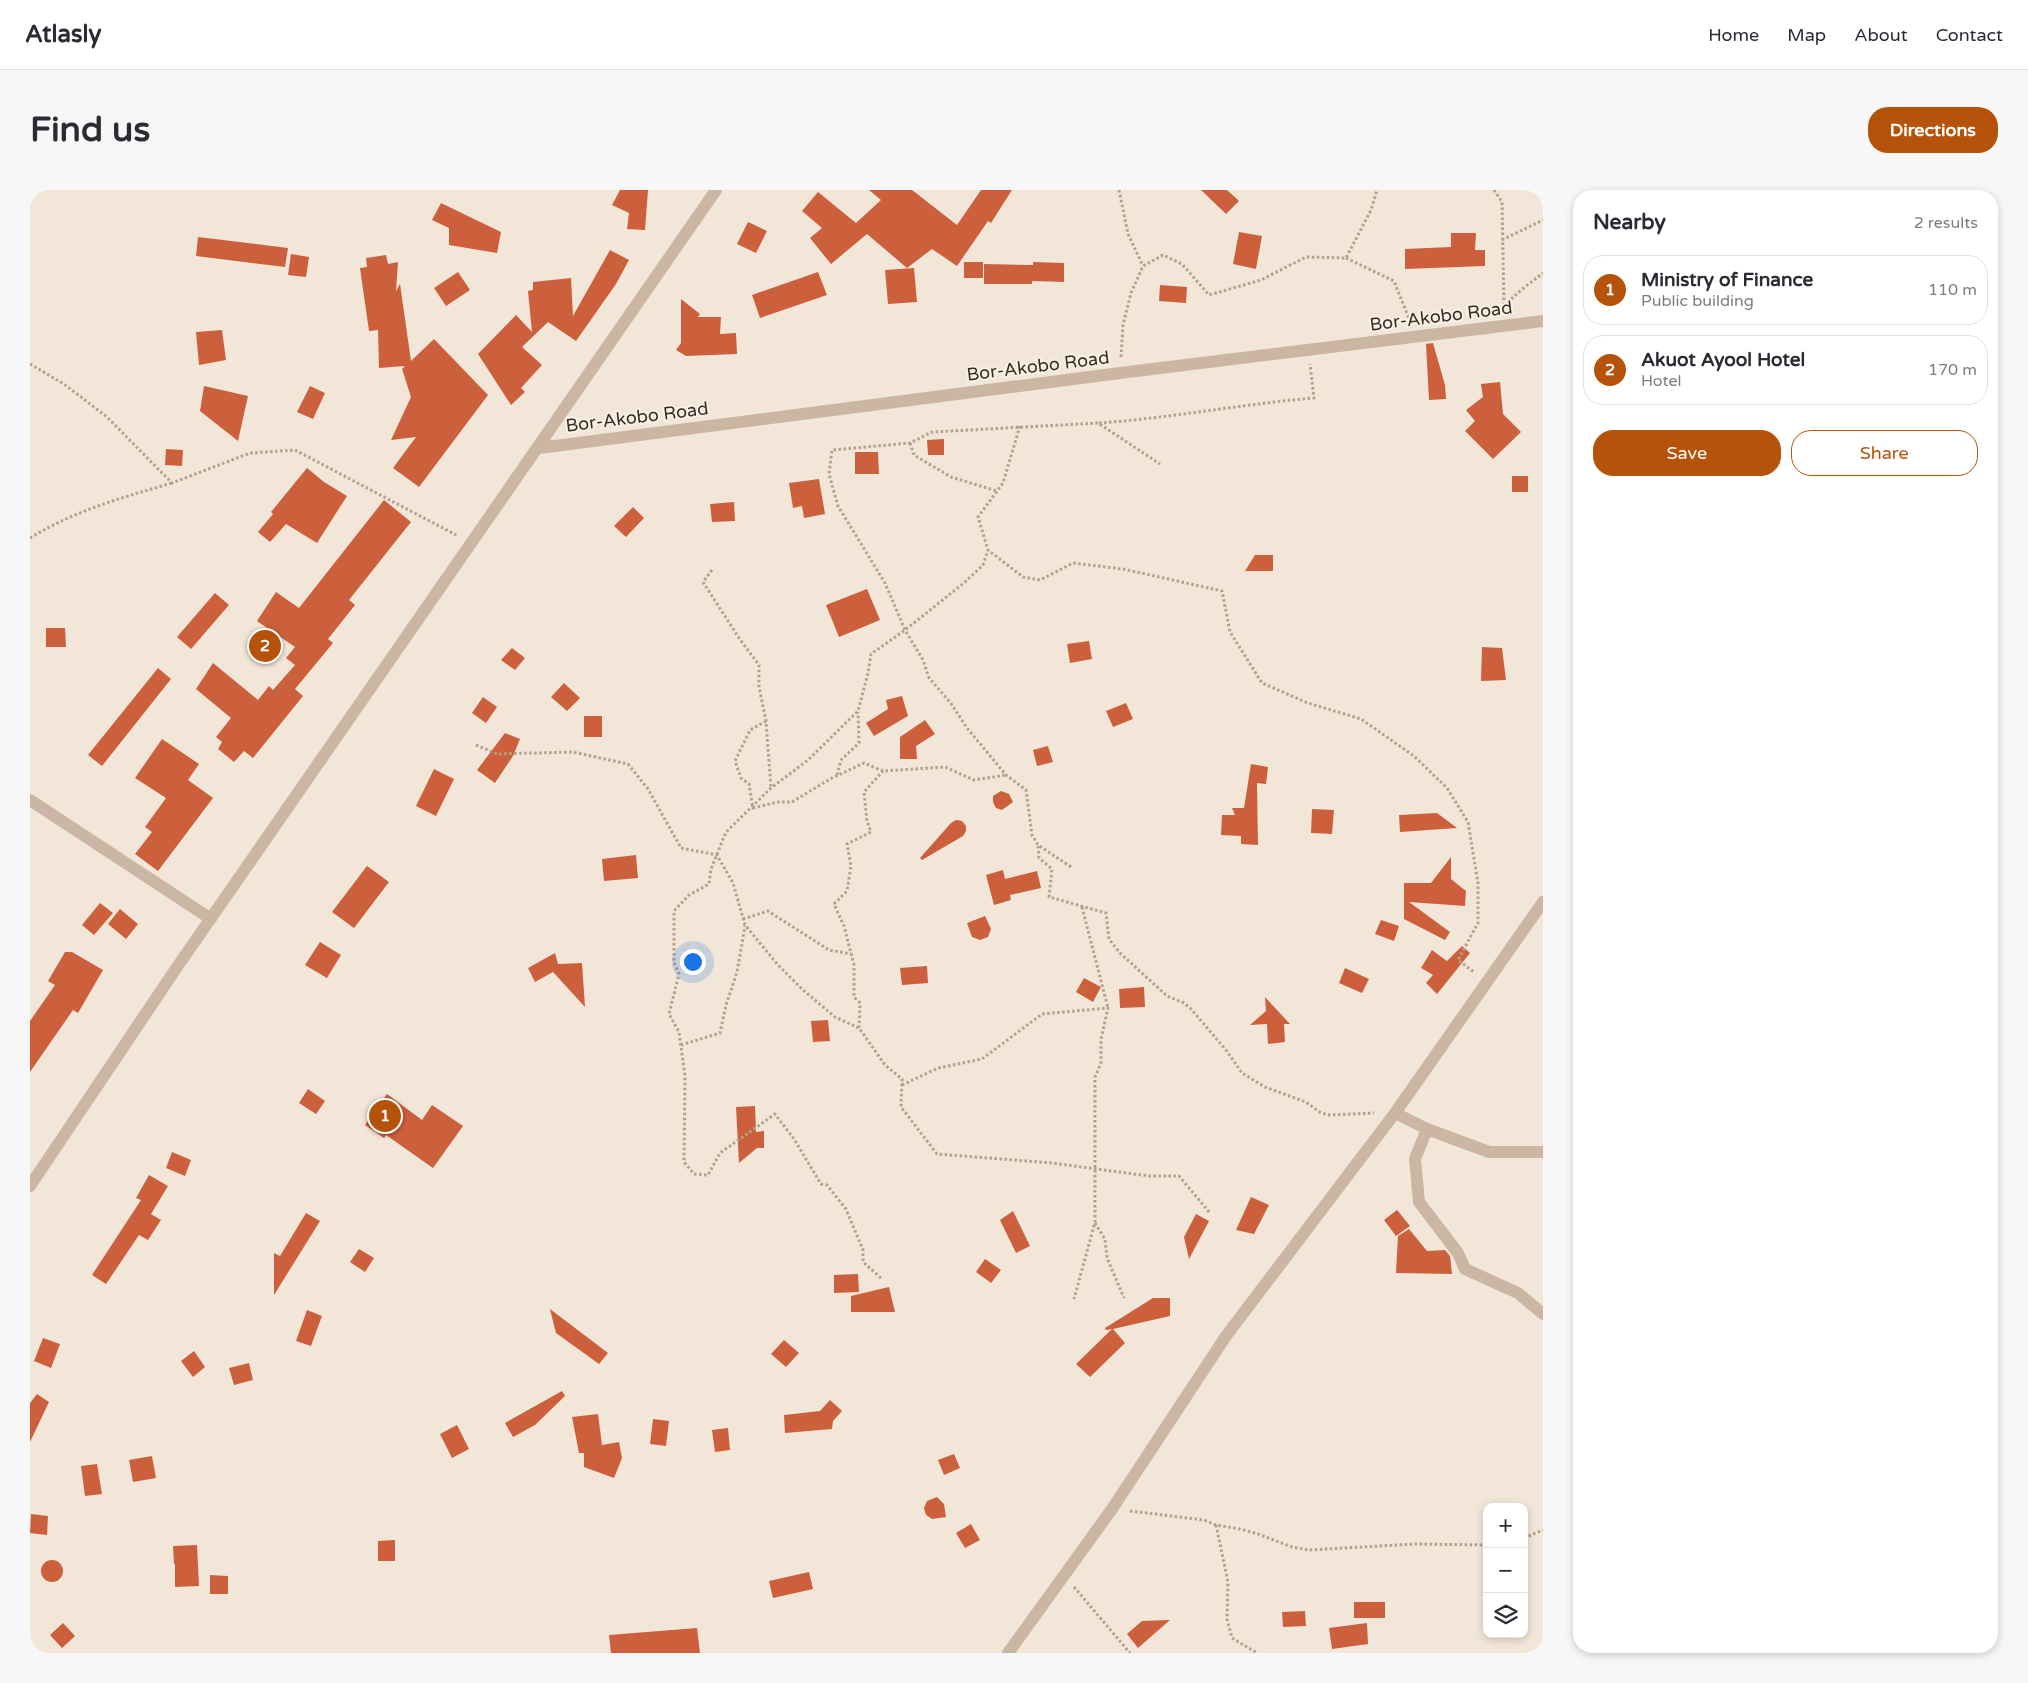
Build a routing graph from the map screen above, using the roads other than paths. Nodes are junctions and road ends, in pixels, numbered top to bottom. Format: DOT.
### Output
graph roads {
  1 [pos="716,190"];
  2 [pos="1543,321"];
  3 [pos="539,448"];
  4 [pos="30,800"];
  5 [pos="1543,902"];
  6 [pos="211,919"];
  7 [pos="1395,1113"];
  8 [pos="1427,1129"];
  9 [pos="1543,1152"];
  10 [pos="30,1186"];
  11 [pos="1543,1314"];
  12 [pos="1008,1653"];
  1 -- 3 [label="street"];
  2 -- 3 [label="street, Bor-Akobo Road"];
  3 -- 6 [label="street"];
  4 -- 6 [label="street"];
  5 -- 7 [label="street"];
  6 -- 10 [label="street"];
  7 -- 8 [label="street"];
  7 -- 12 [label="street"];
  8 -- 9 [label="street"];
  8 -- 11 [label="street"];
}
